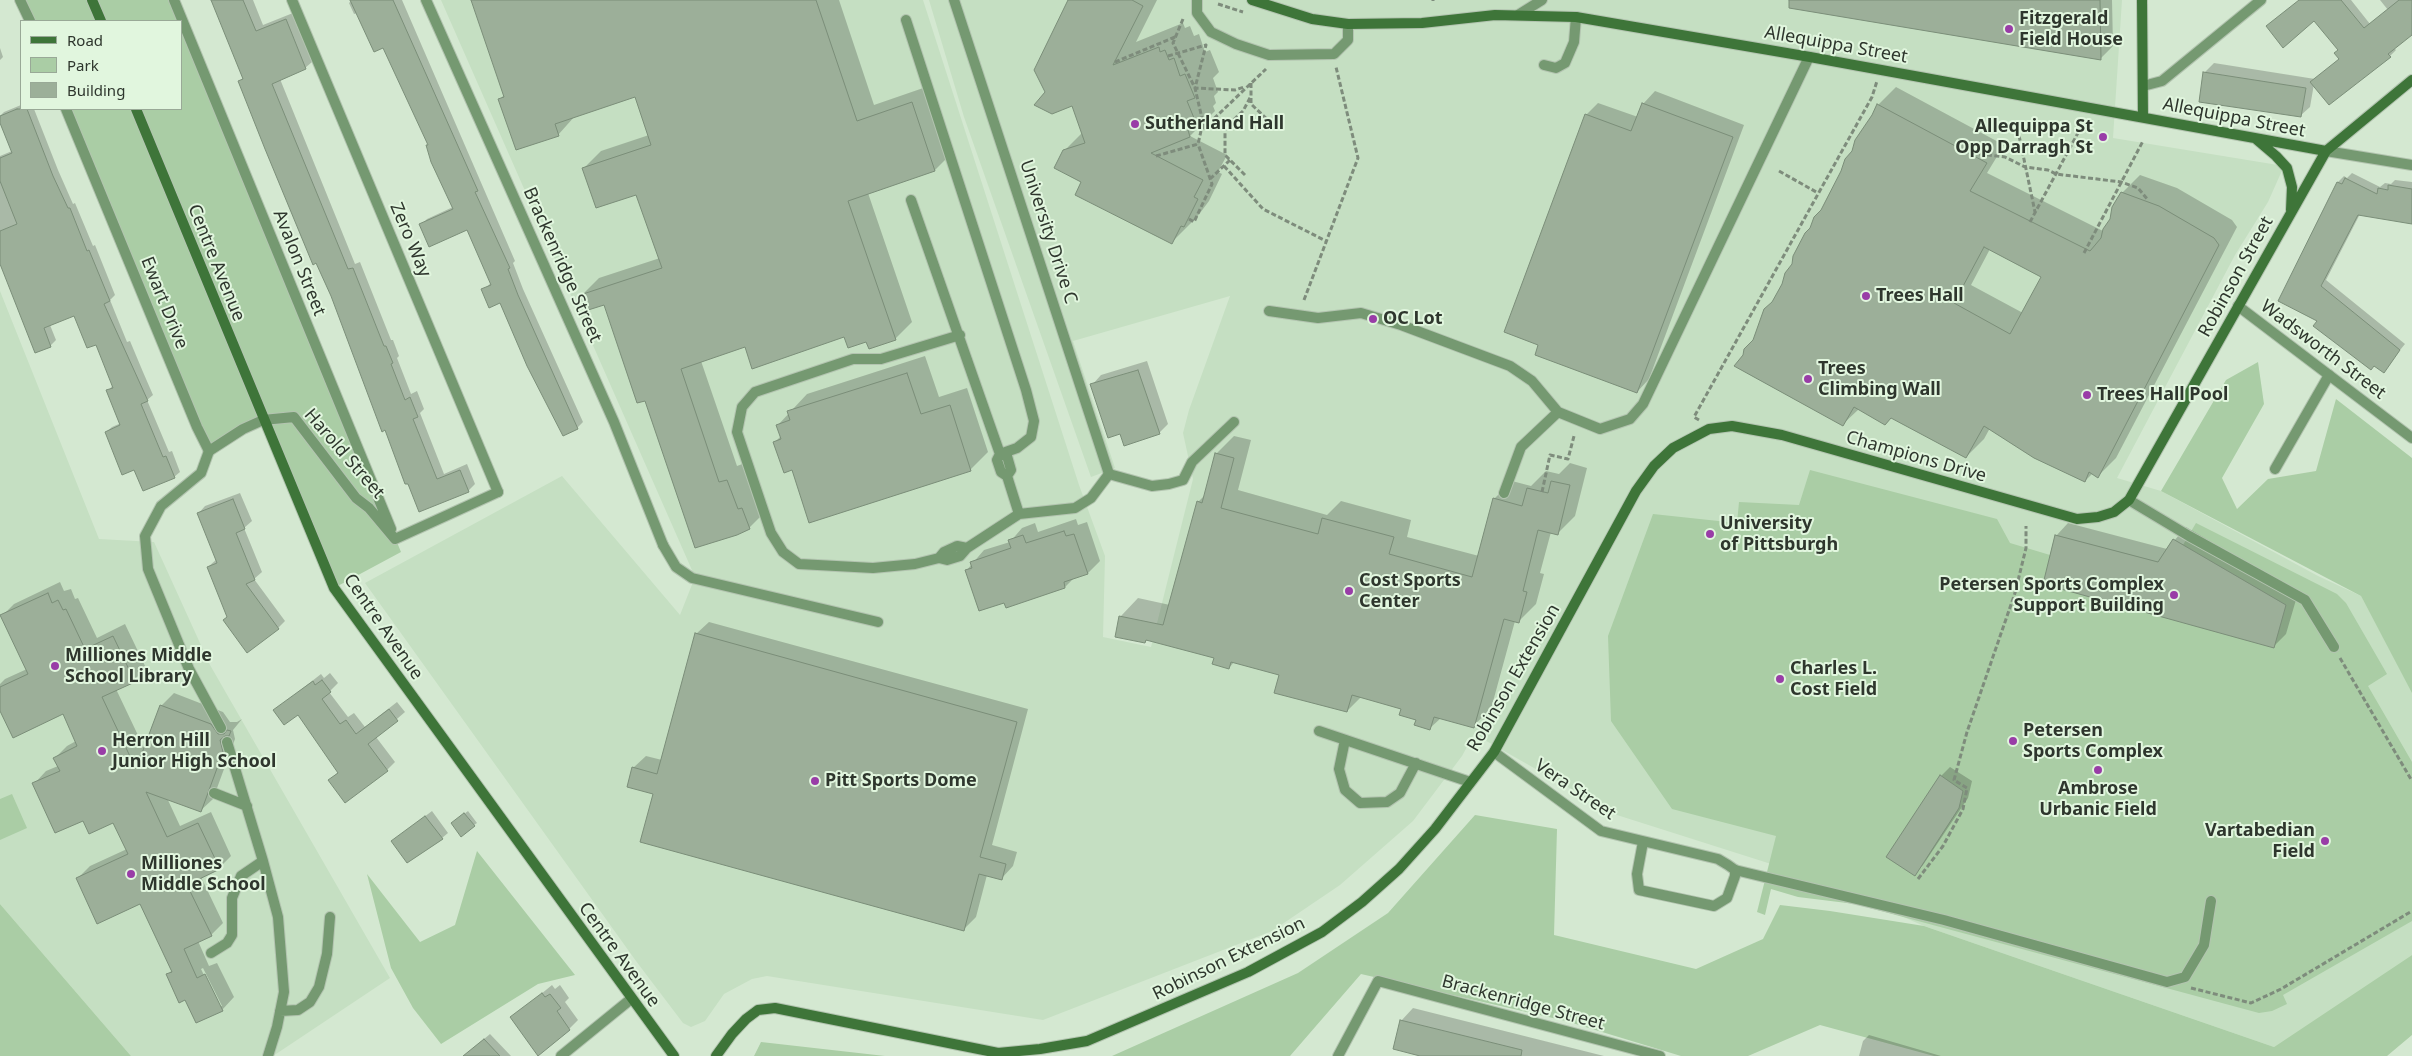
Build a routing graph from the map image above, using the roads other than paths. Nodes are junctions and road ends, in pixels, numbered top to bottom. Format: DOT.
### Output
graph roads {
  1 [pos="20,0"];
  2 [pos="92,0"];
  3 [pos="174,0"];
  4 [pos="292,0"];
  5 [pos="426,0"];
  6 [pos="954,0"];
  7 [pos="1197,0"];
  8 [pos="1252,0"];
  9 [pos="1542,0"];
  10 [pos="2142,0"];
  11 [pos="2261,0"];
  12 [pos="1518,15"];
  13 [pos="1576,17"];
  14 [pos="30,20"];
  15 [pos="101,20"];
  16 [pos="906,20"];
  17 [pos="1348,24"];
  18 [pos="1809,56"];
  19 [pos="1544,65"];
  20 [pos="2412,80"];
  21 [pos="2142,86"];
  22 [pos="66,110"];
  23 [pos="136,110"];
  24 [pos="2142,117"];
  25 [pos="2255,138"];
  26 [pos="2326,151"];
  27 [pos="2412,165"];
  28 [pos="912,200"];
  29 [pos="2291,213"];
  30 [pos="2238,306"];
  31 [pos="1269,311"];
  32 [pos="960,335"];
  33 [pos="2329,375"];
  34 [pos="1558,412"];
  35 [pos="263,420"];
  36 [pos="1234,422"];
  37 [pos="1709,429"];
  38 [pos="2412,438"];
  39 [pos="209,451"];
  40 [pos="1000,454"];
  41 [pos="2275,469"];
  42 [pos="1109,474"];
  43 [pos="1504,493"];
  44 [pos="2129,500"];
  45 [pos="2114,512"];
  46 [pos="1019,514"];
  47 [pos="395,539"];
  48 [pos="878,622"];
  49 [pos="2334,647"];
  50 [pos="221,728"];
  51 [pos="1319,731"];
  52 [pos="1345,740"];
  53 [pos="227,742"];
  54 [pos="1494,752"];
  55 [pos="1416,764"];
  56 [pos="1470,782"];
  57 [pos="214,793"];
  58 [pos="247,806"];
  59 [pos="1643,842"];
  60 [pos="263,861"];
  61 [pos="1735,870"];
  62 [pos="2211,901"];
  63 [pos="330,918"];
  64 [pos="211,953"];
  65 [pos="631,999"];
  66 [pos="280,1011"];
  67 [pos="268,1056"];
  68 [pos="562,1056"];
  69 [pos="674,1056"];
  70 [pos="716,1056"];
  71 [pos="1338,1056"];
  72 [pos="1660,1056"];
  1 -- 14 [label="street"];
  2 -- 15 [label="street"];
  3 -- 47 [label="street, Avalon Street"];
  4 -- 47 [label="street, Zero Way"];
  5 -- 48 [label="street, Brackenridge Street"];
  6 -- 42 [label="street, University Drive C"];
  7 -- 17 [label="street"];
  8 -- 17 [label="street, Allequippa Street"];
  9 -- 12 [label="street"];
  10 -- 21 [label="street"];
  11 -- 21 [label="street"];
  12 -- 13 [label="street, Allequippa Street"];
  12 -- 17 [label="street, Allequippa Street"];
  13 -- 18 [label="street, Allequippa Street"];
  13 -- 19 [label="street"];
  16 -- 40 [label="street"];
  18 -- 24 [label="street, Allequippa Street"];
  18 -- 34 [label="street"];
  20 -- 26 [label="street, Robinson Street"];
  21 -- 24 [label="street"];
  22 -- 39 [label="street, Ewart Drive"];
  23 -- 35 [label="street, Centre Avenue"];
  24 -- 25 [label="street, Allequippa Street"];
  25 -- 26 [label="street, Allequippa Street"];
  25 -- 29 [label="street"];
  26 -- 27 [label="street, Allequippa Street"];
  26 -- 29 [label="street, Robinson Street"];
  28 -- 32 [label="street"];
  29 -- 30 [label="street, Robinson Street"];
  30 -- 33 [label="street, Wadsworth Street"];
  30 -- 44 [label="street, Robinson Street"];
  31 -- 34 [label="street"];
  32 -- 40 [label="street"];
  32 -- 46 [label="street"];
  33 -- 38 [label="street, Wadsworth Street"];
  33 -- 41 [label="street"];
  34 -- 43 [label="street"];
  35 -- 39 [label="street"];
  35 -- 47 [label="street, Harold Street"];
  35 -- 65 [label="street, Centre Avenue"];
  36 -- 42 [label="street"];
  37 -- 45 [label="street, Champions Drive"];
  37 -- 54 [label="street, Robinson Extension"];
  39 -- 50 [label="street"];
  40 -- 46 [label="street"];
  42 -- 46 [label="street"];
  44 -- 45 [label="street, Robinson Street"];
  44 -- 49 [label="street"];
  51 -- 52 [label="street"];
  52 -- 55 [label="street"];
  52 -- 55 [label="street"];
  53 -- 58 [label="street"];
  54 -- 56 [label="street, Robinson Extension"];
  54 -- 59 [label="street, Vera Street"];
  55 -- 56 [label="street"];
  56 -- 70 [label="street, Robinson Extension"];
  57 -- 58 [label="street"];
  58 -- 60 [label="street"];
  59 -- 61 [label="street, Vera Street"];
  59 -- 61 [label="street"];
  60 -- 64 [label="street"];
  60 -- 66 [label="street"];
  61 -- 62 [label="street, Vera Street"];
  63 -- 66 [label="street"];
  65 -- 68 [label="street"];
  65 -- 69 [label="street, Centre Avenue"];
  66 -- 67 [label="street"];
  71 -- 72 [label="street, Brackenridge Street"];
}
